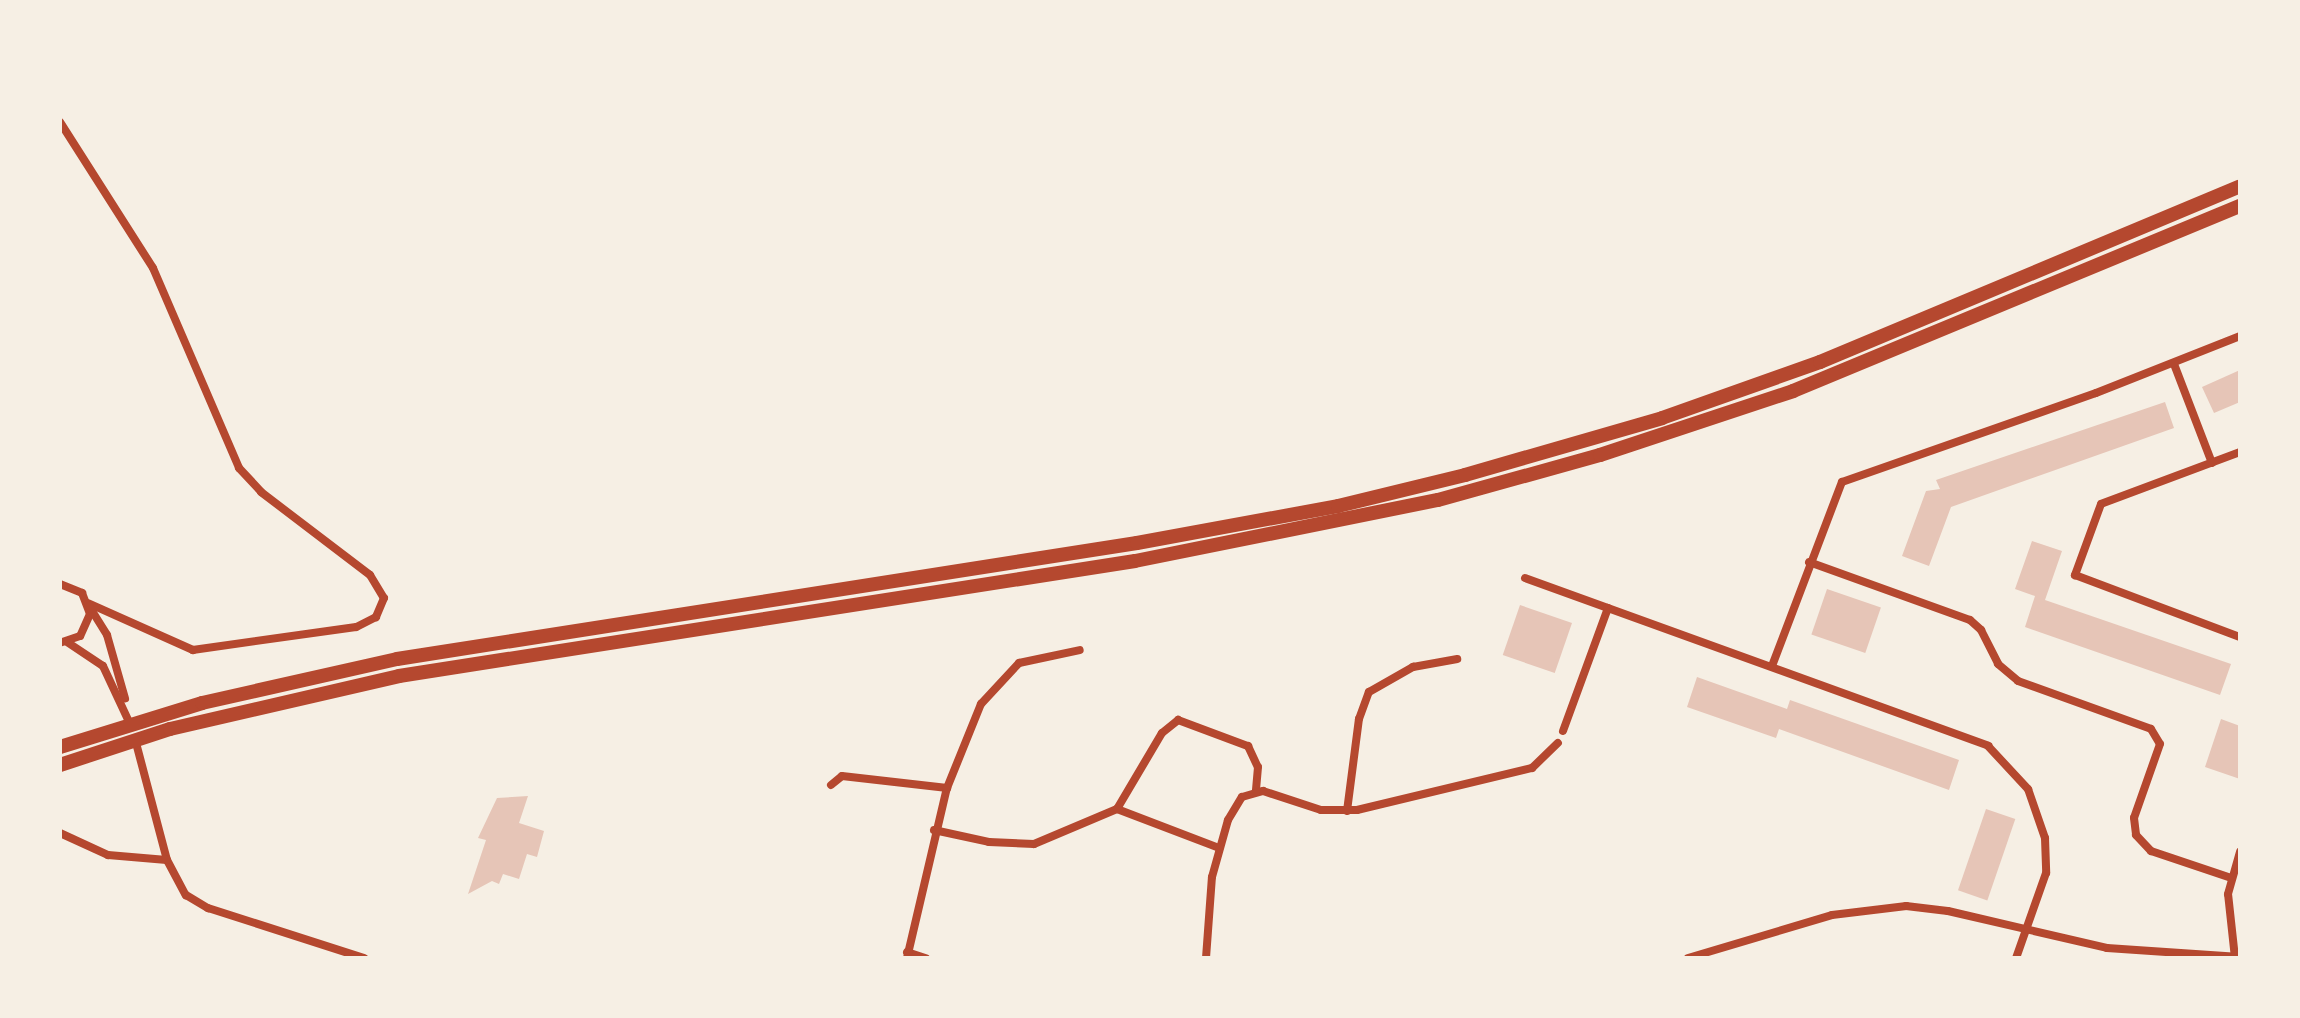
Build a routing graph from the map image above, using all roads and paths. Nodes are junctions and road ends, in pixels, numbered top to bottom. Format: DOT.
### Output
graph roads {
  1 [pos="60,122"];
  2 [pos="2240,186"];
  3 [pos="2240,206"];
  4 [pos="2240,336"];
  5 [pos="2174,364"];
  6 [pos="2240,452"];
  7 [pos="2212,463"];
  8 [pos="1809,562"];
  9 [pos="60,576"];
  10 [pos="1525,578"];
  11 [pos="60,584"];
  12 [pos="73,586"];
  13 [pos="89,605"];
  14 [pos="1608,608"];
  15 [pos="2240,637"];
  16 [pos="64,642"];
  17 [pos="1080,650"];
  18 [pos="1457,659"];
  19 [pos="1772,666"];
  20 [pos="127,710"];
  21 [pos="1563,731"];
  22 [pos="1558,743"];
  23 [pos="65,745"];
  24 [pos="66,763"];
  25 [pos="831,785"];
  26 [pos="947,788"];
  27 [pos="1256,791"];
  28 [pos="1117,809"];
  29 [pos="1347,811"];
  30 [pos="934,830"];
  31 [pos="60,833"];
  32 [pos="1219,848"];
  33 [pos="2240,852"];
  34 [pos="167,860"];
  35 [pos="2231,878"];
  36 [pos="2027,929"];
  37 [pos="907,955"];
  38 [pos="2236,957"];
  39 [pos="364,958"];
  40 [pos="926,958"];
  41 [pos="1206,958"];
  42 [pos="1688,958"];
  43 [pos="2016,958"];
  1 -- 13 [label="street"];
  2 -- 23 [label="main road"];
  3 -- 24 [label="main road"];
  4 -- 5 [label="street"];
  5 -- 7 [label="street"];
  5 -- 8 [label="street"];
  6 -- 7 [label="street"];
  7 -- 15 [label="street"];
  8 -- 19 [label="street"];
  8 -- 35 [label="street"];
  9 -- 12 [label="street"];
  10 -- 14 [label="street"];
  11 -- 12 [label="street"];
  12 -- 13 [label="street"];
  13 -- 16 [label="street"];
  13 -- 20 [label="street"];
  14 -- 19 [label="street"];
  14 -- 21 [label="street"];
  16 -- 20 [label="street"];
  17 -- 26 [label="street"];
  18 -- 29 [label="street"];
  19 -- 36 [label="street"];
  20 -- 34 [label="street"];
  22 -- 29 [label="street"];
  25 -- 26 [label="street"];
  26 -- 30 [label="street"];
  27 -- 28 [label="street"];
  27 -- 29 [label="street"];
  27 -- 32 [label="street"];
  28 -- 30 [label="street"];
  28 -- 32 [label="street"];
  30 -- 37 [label="street"];
  31 -- 34 [label="street"];
  32 -- 41 [label="street"];
  33 -- 35 [label="street"];
  34 -- 39 [label="street"];
  35 -- 38 [label="street"];
  36 -- 38 [label="street"];
  36 -- 42 [label="street"];
  36 -- 43 [label="street"];
  37 -- 40 [label="street"];
}
